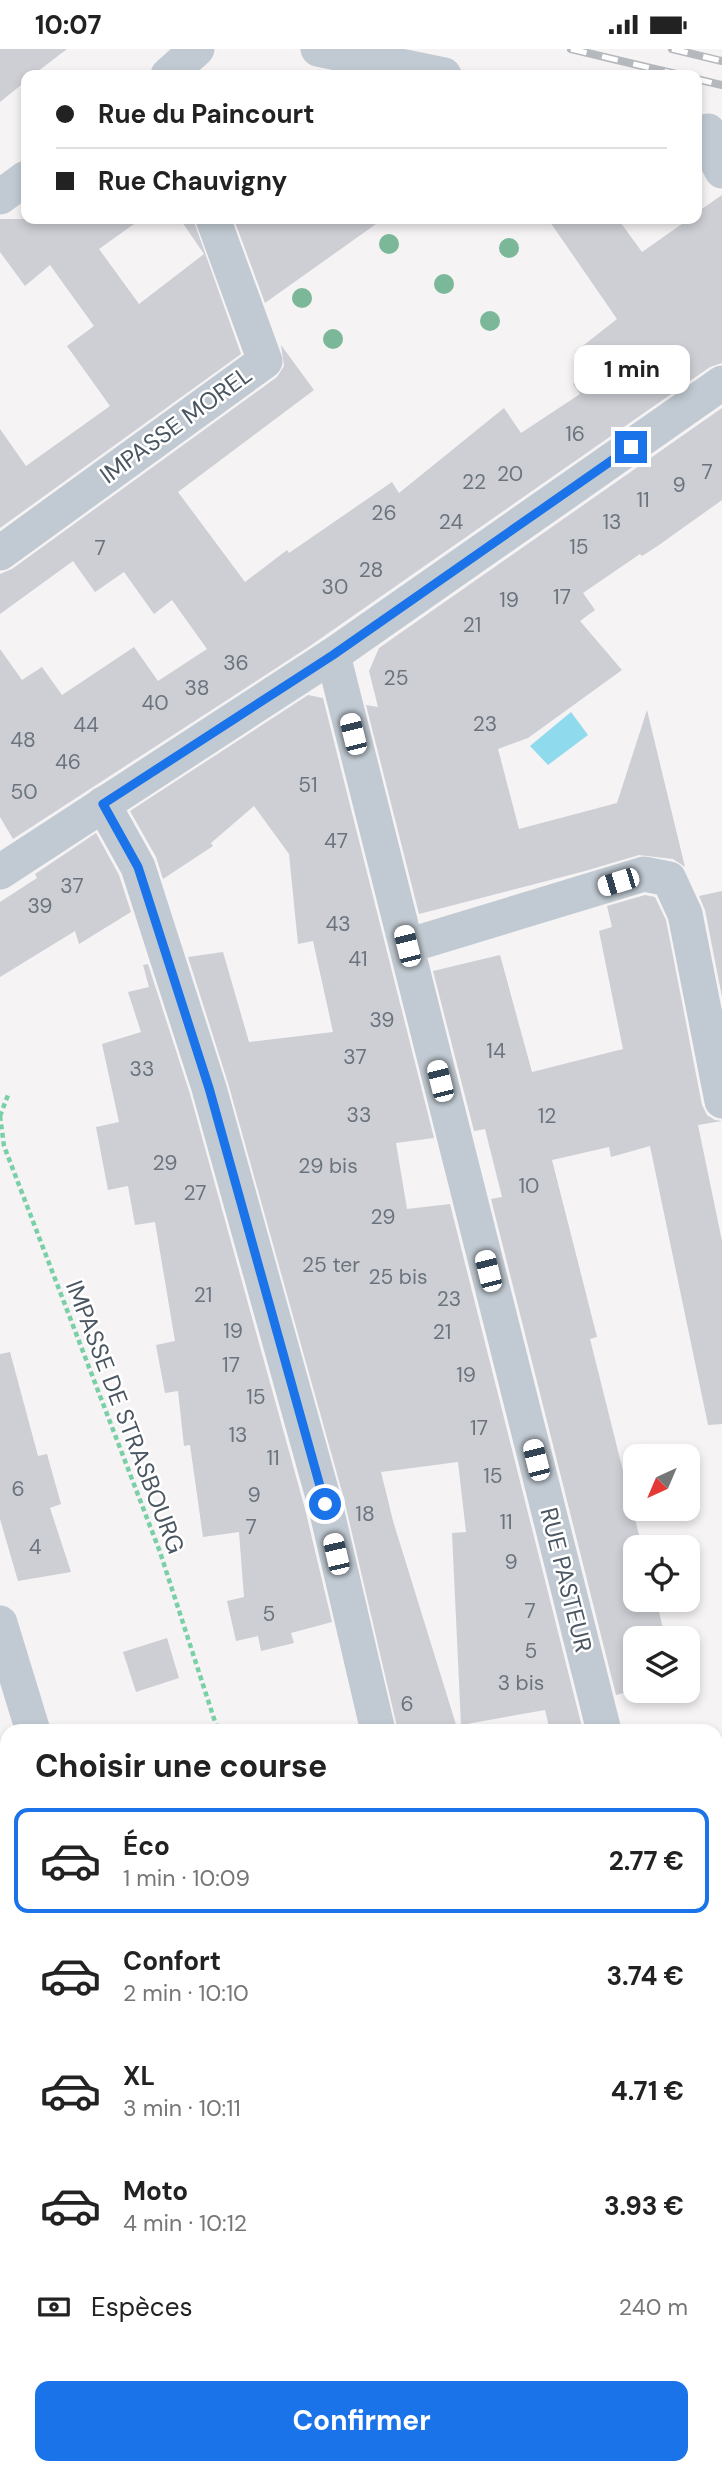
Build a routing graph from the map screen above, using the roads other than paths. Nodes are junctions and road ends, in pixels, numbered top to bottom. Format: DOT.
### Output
graph roads {
  1 [pos="166,49"];
  2 [pos="197,49"];
  3 [pos="318,49"];
  4 [pos="166,70"];
  5 [pos="172,70"];
  6 [pos="419,70"];
  7 [pos="709,131"];
  8 [pos="722,171"];
  9 [pos="21,182"];
  10 [pos="0,197"];
  11 [pos="216,224"];
  12 [pos="722,383"];
  13 [pos="0,553"];
  14 [pos="333,655"];
  15 [pos="103,804"];
  16 [pos="0,873"];
  17 [pos="407,946"];
  18 [pos="722,1101"];
  19 [pos="0,1623"];
  20 [pos="31,1724"];
  21 [pos="376,1724"];
  22 [pos="602,1724"];
  1 -- 4 [label="street"];
  2 -- 5 [label="street"];
  3 -- 6 [label="street"];
  7 -- 8 [label="street"];
  9 -- 10 [label="street"];
  11 -- 13 [label="street, IMPASSE MOREL"];
  12 -- 14 [label="street"];
  14 -- 15 [label="street"];
  14 -- 17 [label="street, RUE PASTEUR"];
  15 -- 16 [label="street"];
  15 -- 21 [label="street"];
  17 -- 18 [label="street"];
  17 -- 22 [label="street, RUE PASTEUR"];
  19 -- 20 [label="street"];
}
